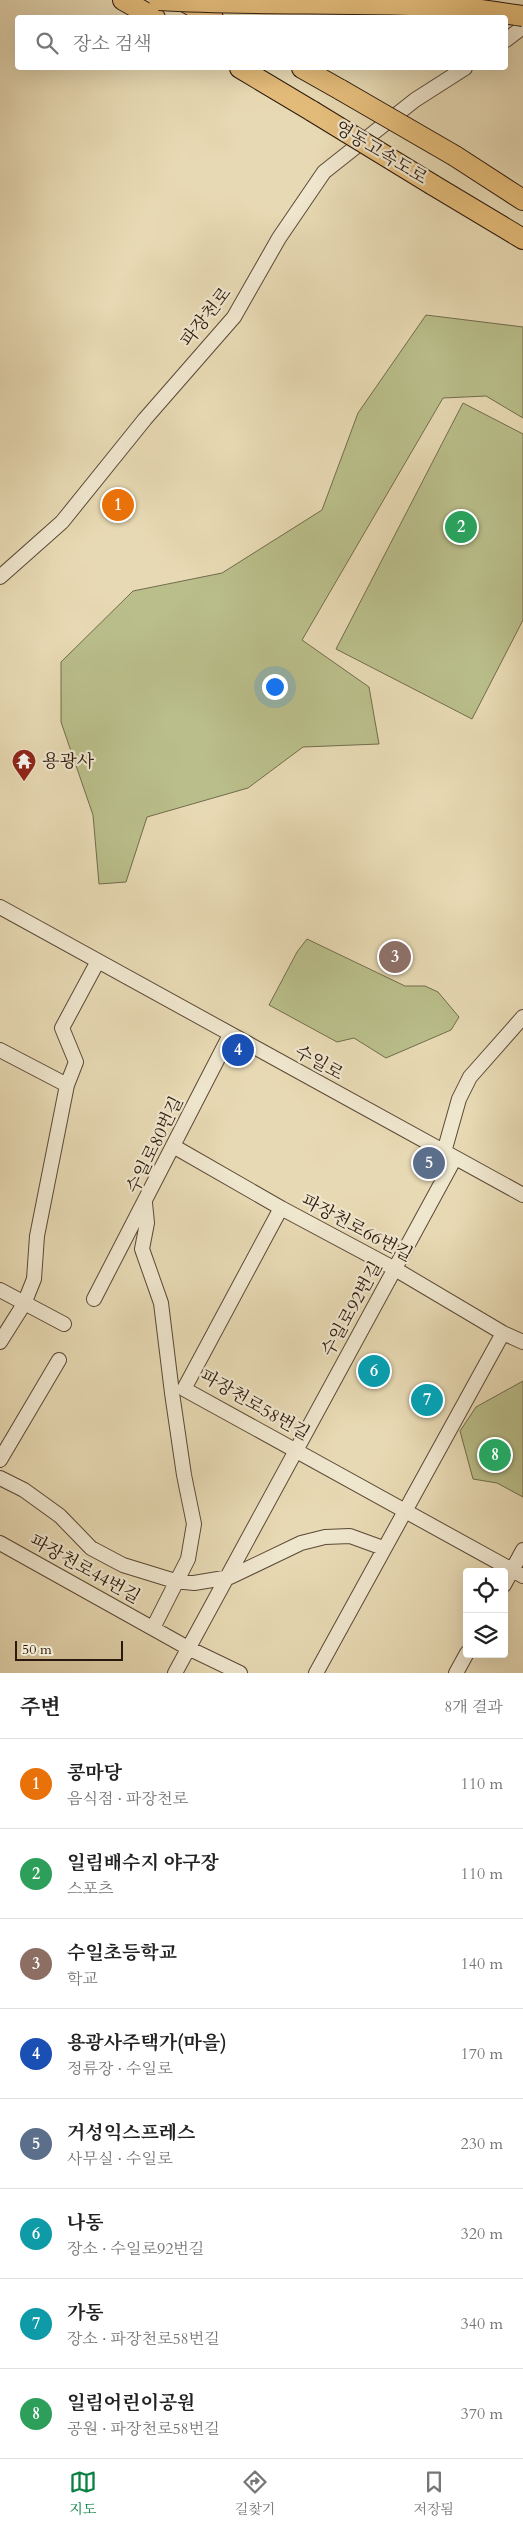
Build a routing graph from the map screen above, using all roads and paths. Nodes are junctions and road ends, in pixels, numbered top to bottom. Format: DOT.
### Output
graph roads {
  1 [pos="123,0"];
  2 [pos="159,0"];
  3 [pos="182,0"];
  4 [pos="487,0"];
  5 [pos="150,15"];
  6 [pos="208,15"];
  7 [pos="489,15"];
  8 [pos="523,16"];
  9 [pos="523,27"];
  10 [pos="508,38"];
  11 [pos="243,70"];
  12 [pos="306,70"];
  13 [pos="463,70"];
  14 [pos="523,200"];
  15 [pos="523,239"];
  16 [pos="2,573"];
  17 [pos="0,907"];
  18 [pos="98,961"];
  19 [pos="523,1017"];
  20 [pos="230,1035"];
  21 [pos="0,1050"];
  22 [pos="66,1085"];
  23 [pos="173,1146"];
  24 [pos="449,1155"];
  25 [pos="523,1195"];
  26 [pos="144,1203"];
  27 [pos="282,1208"];
  28 [pos="395,1269"];
  29 [pos="0,1290"];
  30 [pos="94,1300"];
  31 [pos="24,1304"];
  32 [pos="64,1324"];
  33 [pos="503,1333"];
  34 [pos="0,1342"];
  35 [pos="523,1342"];
  36 [pos="60,1360"];
  37 [pos="172,1393"];
  38 [pos="295,1450"];
  39 [pos="0,1460"];
  40 [pos="0,1478"];
  41 [pos="404,1511"];
  42 [pos="0,1543"];
  43 [pos="383,1548"];
  44 [pos="523,1550"];
  45 [pos="518,1573"];
  46 [pos="230,1577"];
  47 [pos="175,1581"];
  48 [pos="508,1582"];
  49 [pos="153,1628"];
  50 [pos="188,1648"];
  51 [pos="464,1658"];
  52 [pos="175,1673"];
  53 [pos="240,1673"];
  54 [pos="316,1673"];
  55 [pos="456,1673"];
  1 -- 5 [label="highway"];
  2 -- 8 [label="highway, bridge"];
  3 -- 6 [label="highway"];
  4 -- 7 [label="street"];
  9 -- 10 [label="street"];
  11 -- 15 [label="highway, 영동고속도로, bridge"];
  12 -- 14 [label="highway, 영동고속도로, bridge"];
  13 -- 16 [label="street, 파장천로"];
  17 -- 18 [label="street, 수일로"];
  18 -- 20 [label="street, 수일로"];
  18 -- 22 [label="street"];
  19 -- 24 [label="street, 수일로92번길"];
  20 -- 23 [label="street, 수일로80번길"];
  20 -- 24 [label="street, 수일로"];
  21 -- 22 [label="street"];
  22 -- 31 [label="street"];
  23 -- 26 [label="street, 수일로80번길"];
  23 -- 27 [label="street, 파장천로66번길"];
  24 -- 25 [label="street, 수일로"];
  24 -- 28 [label="street, 수일로92번길"];
  26 -- 30 [label="street"];
  26 -- 37 [label="street, 수일로80번길"];
  27 -- 28 [label="street, 파장천로66번길"];
  27 -- 38 [label="street, 파장천로58번길"];
  28 -- 33 [label="street, 파장천로66번길"];
  28 -- 38 [label="street, 수일로92번길"];
  29 -- 31 [label="street"];
  31 -- 32 [label="street"];
  31 -- 34 [label="street"];
  33 -- 35 [label="street, 파장천로66번길"];
  33 -- 41 [label="street"];
  36 -- 39 [label="street"];
  37 -- 47 [label="street, 파장천로44번길"];
  38 -- 41 [label="street, 파장천로58번길"];
  38 -- 46 [label="street, 수일로92번길"];
  40 -- 47 [label="street"];
  41 -- 43 [label="street"];
  41 -- 45 [label="street, 파장천로58번길"];
  42 -- 49 [label="street, 파장천로44번길"];
  43 -- 46 [label="street"];
  43 -- 54 [label="street"];
  44 -- 45 [label="street"];
  45 -- 48 [label="street"];
  46 -- 47 [label="street"];
  46 -- 50 [label="street, 수일로92번길"];
  47 -- 49 [label="street, 파장천로44번길"];
  49 -- 50 [label="street, 파장천로44번길"];
  50 -- 52 [label="street, 수일로92번길"];
  50 -- 53 [label="street, 파장천로44번길"];
  51 -- 55 [label="street"];
}
